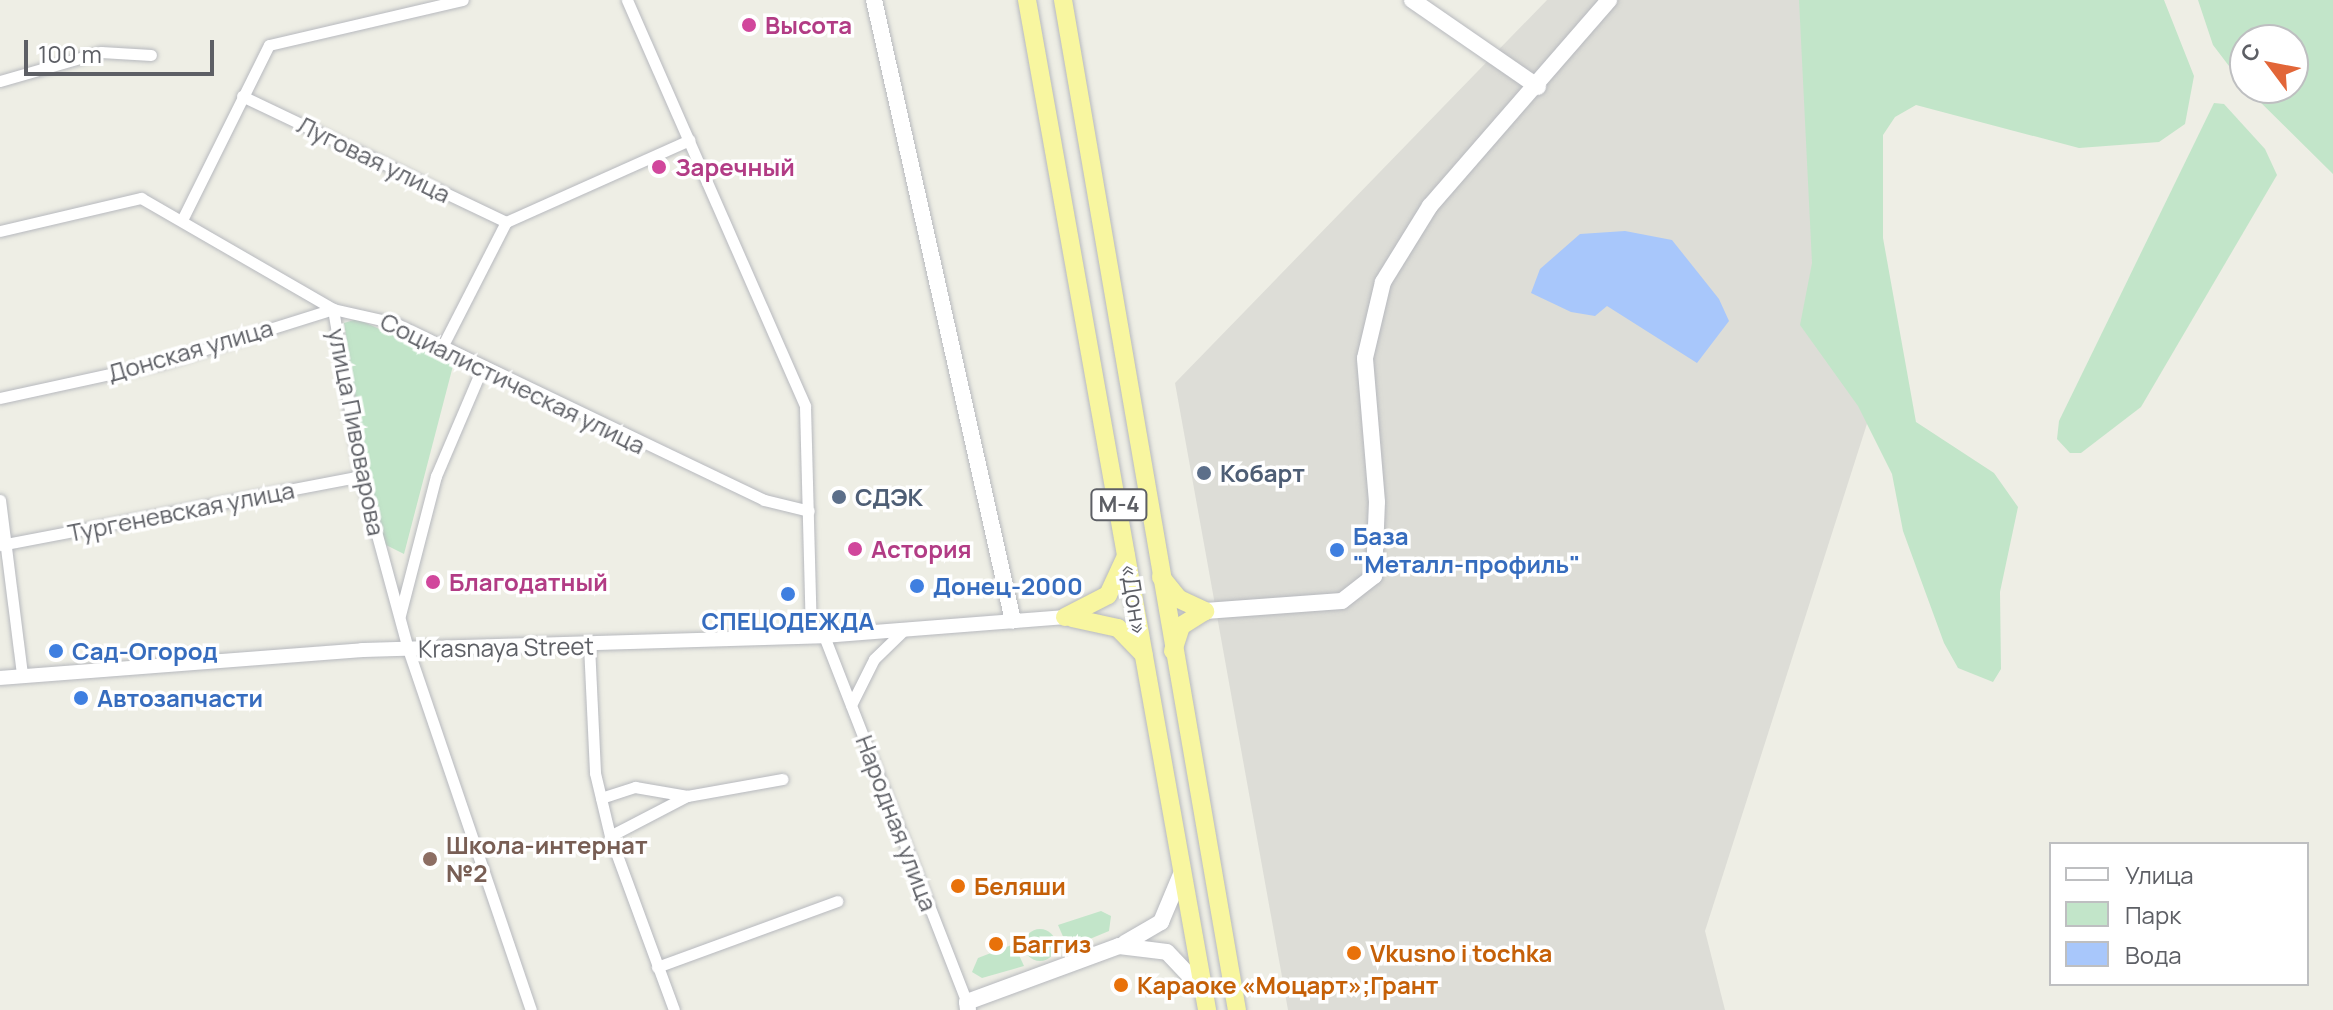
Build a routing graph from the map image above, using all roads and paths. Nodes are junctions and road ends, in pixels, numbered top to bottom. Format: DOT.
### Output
graph roads {
  1 [pos="463,0"];
  2 [pos="627,0"];
  3 [pos="874,0"];
  4 [pos="1027,0"];
  5 [pos="1063,0"];
  6 [pos="1412,0"];
  7 [pos="1609,0"];
  8 [pos="151,55"];
  9 [pos="0,81"];
  10 [pos="1538,87"];
  11 [pos="242,96"];
  12 [pos="689,140"];
  13 [pos="183,218"];
  14 [pos="506,222"];
  15 [pos="0,231"];
  16 [pos="333,309"];
  17 [pos="443,345"];
  18 [pos="483,366"];
  19 [pos="0,398"];
  20 [pos="361,476"];
  21 [pos="0,500"];
  22 [pos="809,511"];
  23 [pos="3,545"];
  24 [pos="1127,549"];
  25 [pos="1156,570"];
  26 [pos="1205,611"];
  27 [pos="1065,617"];
  28 [pos="399,619"];
  29 [pos="1013,621"];
  30 [pos="905,629"];
  31 [pos="817,636"];
  32 [pos="589,645"];
  33 [pos="408,649"];
  34 [pos="1172,654"];
  35 [pos="1144,655"];
  36 [pos="22,674"];
  37 [pos="0,678"];
  38 [pos="851,705"];
  39 [pos="782,779"];
  40 [pos="687,796"];
  41 [pos="601,798"];
  42 [pos="610,836"];
  43 [pos="1182,870"];
  44 [pos="837,901"];
  45 [pos="1119,946"];
  46 [pos="657,967"];
  47 [pos="1206,1001"];
  48 [pos="968,1006"];
  49 [pos="531,1010"];
  50 [pos="674,1010"];
  51 [pos="1237,1010"];
  1 -- 11 [label="street"];
  2 -- 12 [label="street"];
  3 -- 29 [label="main road"];
  4 -- 24 [label="highway, «Дон» / М-4"];
  5 -- 25 [label="highway, «Дон» / М-4"];
  6 -- 10 [label="main road"];
  7 -- 10 [label="main road"];
  8 -- 9 [label="street"];
  10 -- 26 [label="main road"];
  11 -- 13 [label="street"];
  11 -- 14 [label="street, Луговая улица"];
  12 -- 14 [label="street"];
  12 -- 22 [label="street"];
  13 -- 15 [label="street, Социалистическая улица"];
  13 -- 16 [label="street, Социалистическая улица"];
  14 -- 17 [label="street"];
  16 -- 17 [label="street, Социалистическая улица"];
  16 -- 19 [label="street, Донская улица"];
  16 -- 20 [label="street, улица Пивоварова"];
  17 -- 18 [label="street, Социалистическая улица"];
  18 -- 22 [label="street, Социалистическая улица"];
  18 -- 28 [label="street"];
  20 -- 23 [label="street, Тургеневская улица"];
  20 -- 28 [label="street, улица Пивоварова"];
  21 -- 23 [label="street"];
  22 -- 31 [label="street"];
  23 -- 36 [label="street"];
  24 -- 27 [label="highway"];
  24 -- 35 [label="highway, «Дон» / М-4"];
  25 -- 26 [label="highway"];
  25 -- 34 [label="highway, «Дон» / М-4"];
  26 -- 34 [label="highway"];
  27 -- 29 [label="street, Krasnaya Street"];
  27 -- 35 [label="highway"];
  28 -- 33 [label="street, улица Пивоварова"];
  29 -- 30 [label="street, Krasnaya Street"];
  30 -- 31 [label="street, Krasnaya Street"];
  30 -- 38 [label="street"];
  31 -- 32 [label="street, Krasnaya Street"];
  31 -- 38 [label="street, Народная улица"];
  32 -- 33 [label="street, Krasnaya Street"];
  32 -- 41 [label="street"];
  33 -- 36 [label="street, Krasnaya Street"];
  33 -- 49 [label="street, улица Пивоварова"];
  34 -- 51 [label="highway, «Дон» / М-4"];
  35 -- 43 [label="highway, «Дон» / М-4"];
  36 -- 37 [label="street, Krasnaya Street"];
  38 -- 48 [label="street, Народная улица"];
  39 -- 40 [label="street"];
  40 -- 41 [label="street"];
  40 -- 42 [label="street"];
  41 -- 42 [label="street"];
  42 -- 46 [label="street"];
  43 -- 45 [label="main road"];
  43 -- 47 [label="highway, «Дон» / М-4"];
  44 -- 46 [label="street"];
  45 -- 47 [label="main road"];
  45 -- 48 [label="main road"];
  46 -- 50 [label="street"];
}
